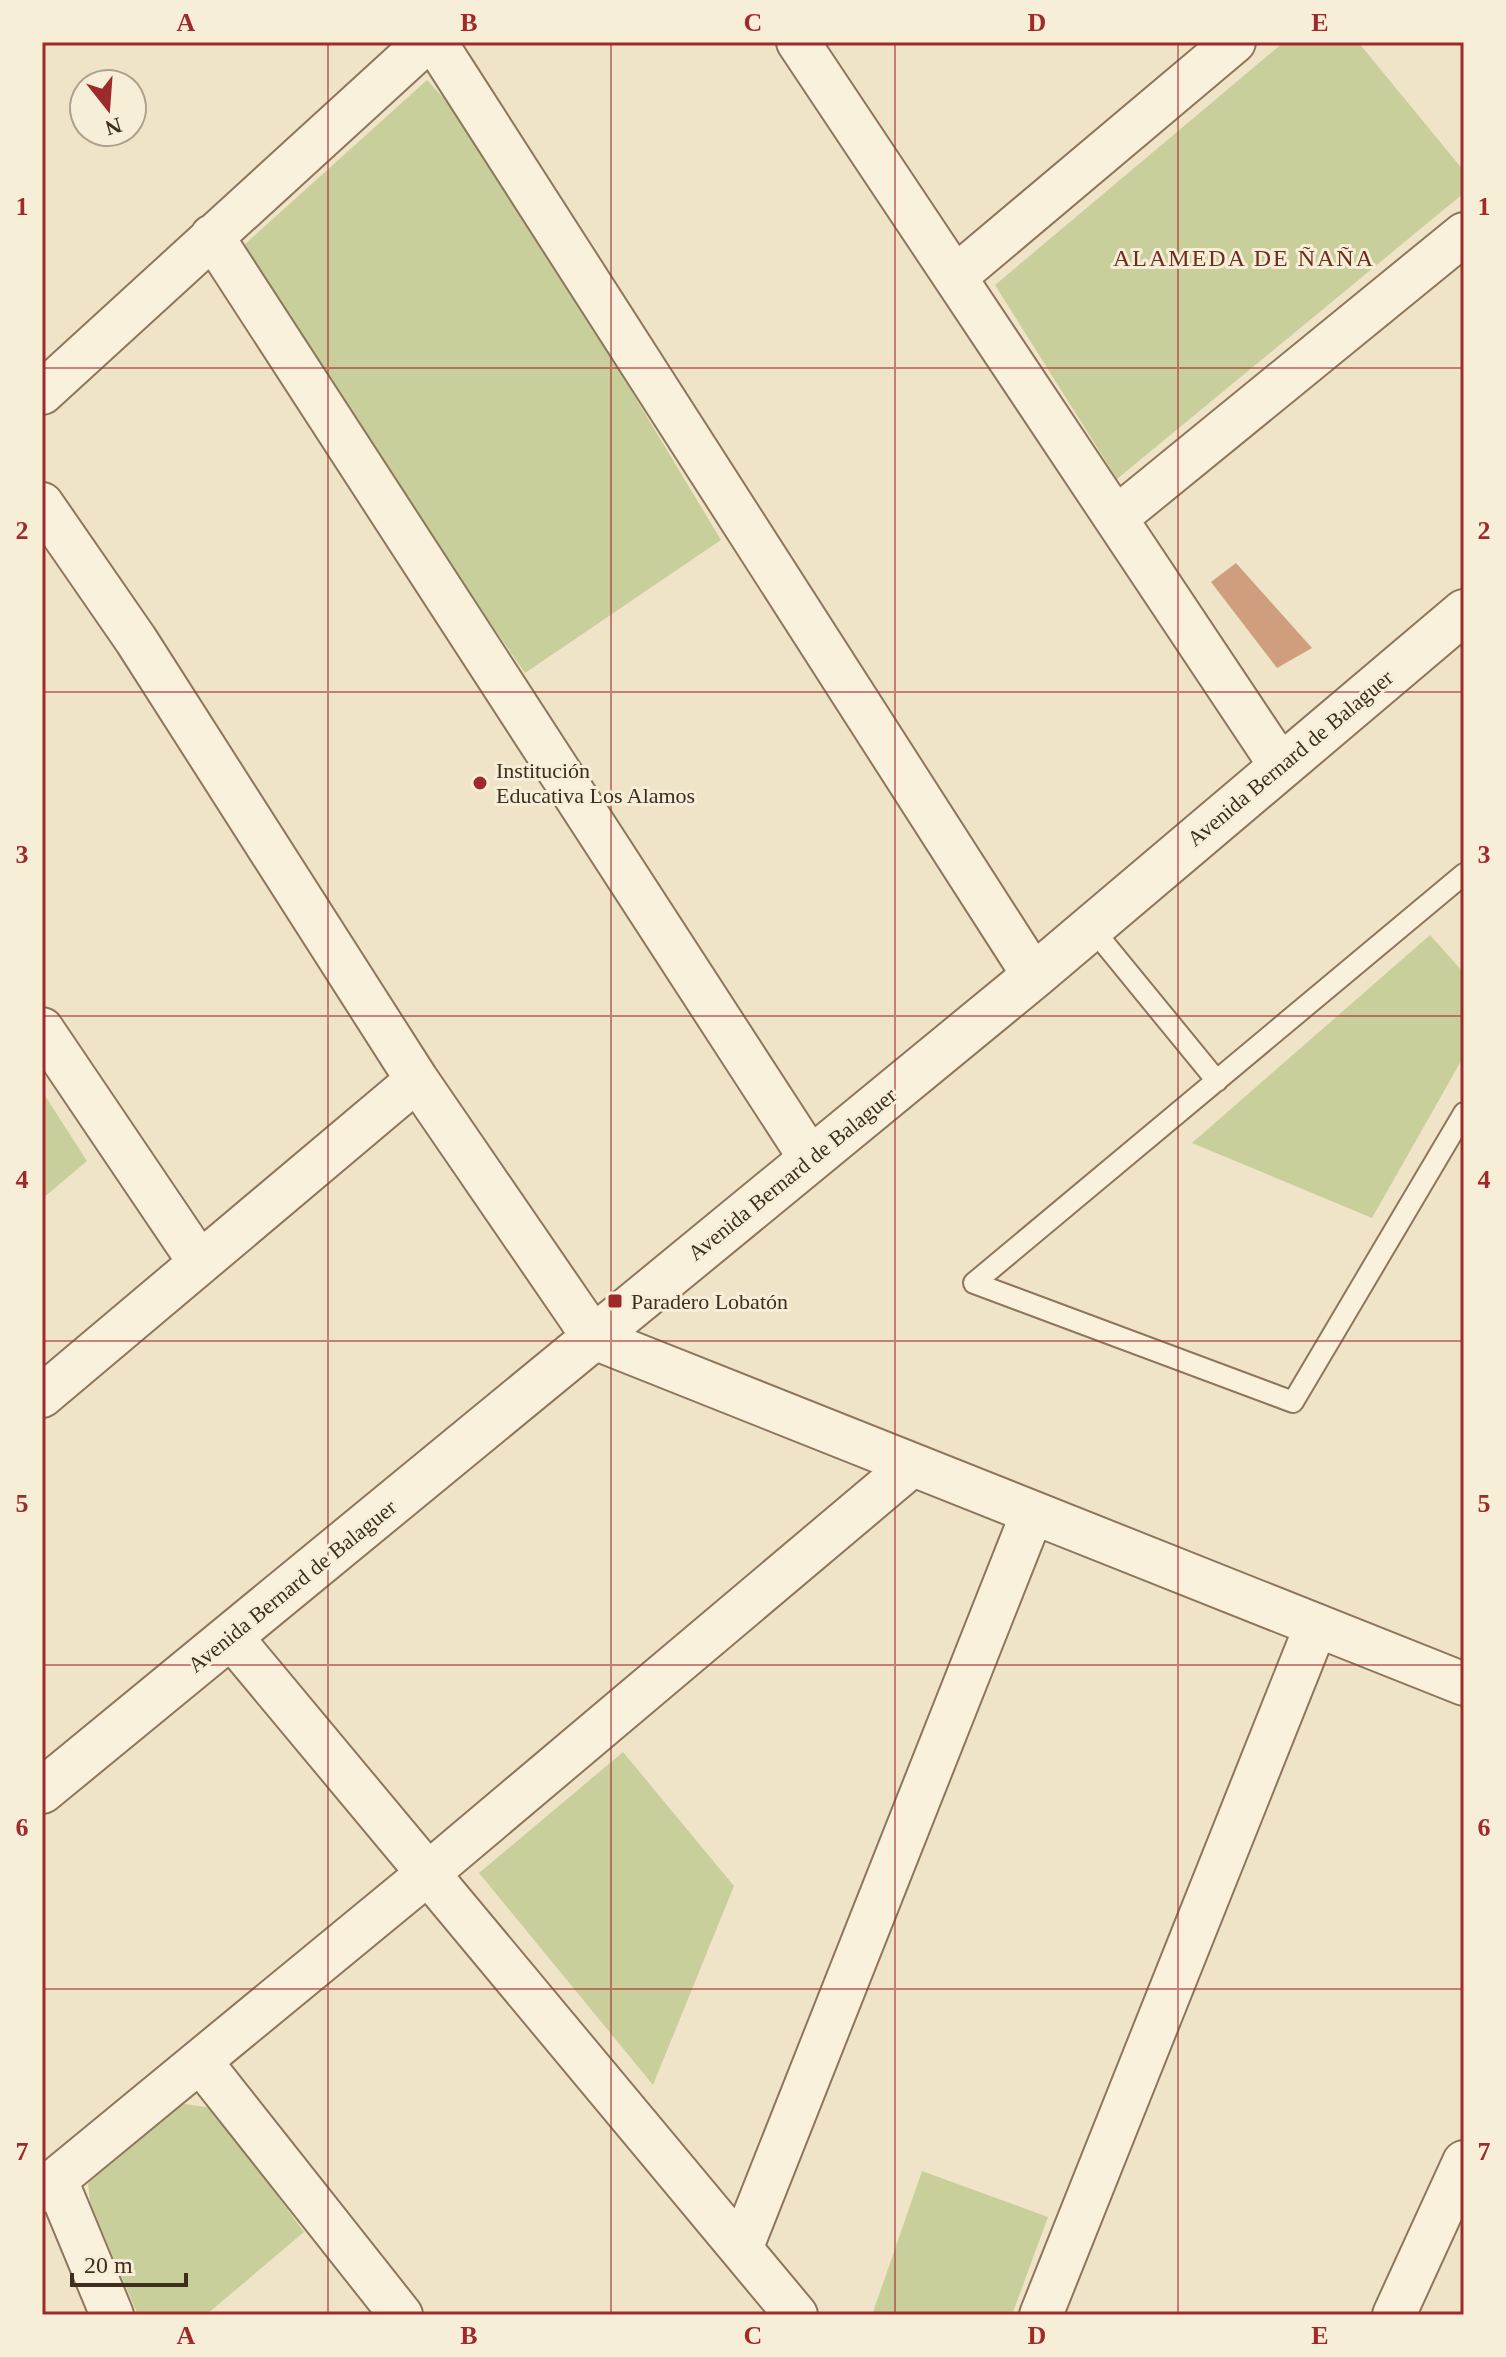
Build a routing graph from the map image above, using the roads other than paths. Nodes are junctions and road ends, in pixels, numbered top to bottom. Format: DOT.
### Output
graph roads {
  1 [pos="426,42"];
  2 [pos="435,42"];
  3 [pos="798,42"];
  4 [pos="1234,42"];
  5 [pos="1464,234"];
  6 [pos="212,236"];
  7 [pos="955,277"];
  8 [pos="42,393"];
  9 [pos="42,504"];
  10 [pos="1116,518"];
  11 [pos="1464,612"];
  12 [pos="1280,765"];
  13 [pos="1464,874"];
  14 [pos="1091,927"];
  15 [pos="1034,976"];
  16 [pos="42,1029"];
  17 [pos="417,1080"];
  18 [pos="1217,1081"];
  19 [pos="1464,1113"];
  20 [pos="810,1158"];
  21 [pos="200,1263"];
  22 [pos="594,1338"];
  23 [pos="42,1396"];
  24 [pos="911,1466"];
  25 [pos="1032,1514"];
  26 [pos="1316,1626"];
  27 [pos="231,1637"];
  28 [pos="1464,1684"];
  29 [pos="42,1791"];
  30 [pos="426,1875"];
  31 [pos="200,2061"];
  32 [pos="1464,2162"];
  33 [pos="49,2186"];
  34 [pos="741,2249"];
  35 [pos="112,2315"];
  36 [pos="401,2315"];
  37 [pos="796,2315"];
  38 [pos="1041,2315"];
  39 [pos="1394,2315"];
  1 -- 6 [label="street"];
  2 -- 15 [label="street"];
  3 -- 7 [label="street"];
  4 -- 7 [label="street"];
  5 -- 10 [label="street"];
  6 -- 8 [label="street"];
  6 -- 20 [label="street"];
  7 -- 10 [label="street"];
  9 -- 17 [label="street"];
  10 -- 12 [label="street"];
  11 -- 12 [label="street, Avenida Bernard de Balaguer"];
  12 -- 14 [label="street, Avenida Bernard de Balaguer"];
  13 -- 18 [label="lane"];
  14 -- 15 [label="street, Avenida Bernard de Balaguer"];
  14 -- 18 [label="lane"];
  15 -- 20 [label="street, Avenida Bernard de Balaguer"];
  16 -- 21 [label="street"];
  17 -- 21 [label="street"];
  17 -- 22 [label="street"];
  18 -- 19 [label="lane"];
  20 -- 22 [label="street, Avenida Bernard de Balaguer"];
  21 -- 23 [label="street"];
  22 -- 24 [label="street"];
  22 -- 27 [label="street, Avenida Bernard de Balaguer"];
  24 -- 25 [label="street"];
  24 -- 30 [label="street"];
  25 -- 26 [label="street"];
  25 -- 34 [label="street"];
  26 -- 28 [label="street"];
  26 -- 38 [label="street"];
  27 -- 29 [label="street, Avenida Bernard de Balaguer"];
  27 -- 30 [label="street"];
  30 -- 31 [label="street"];
  30 -- 34 [label="street"];
  31 -- 33 [label="street"];
  31 -- 36 [label="street"];
  32 -- 39 [label="street"];
  33 -- 35 [label="street"];
  34 -- 37 [label="street"];
}
